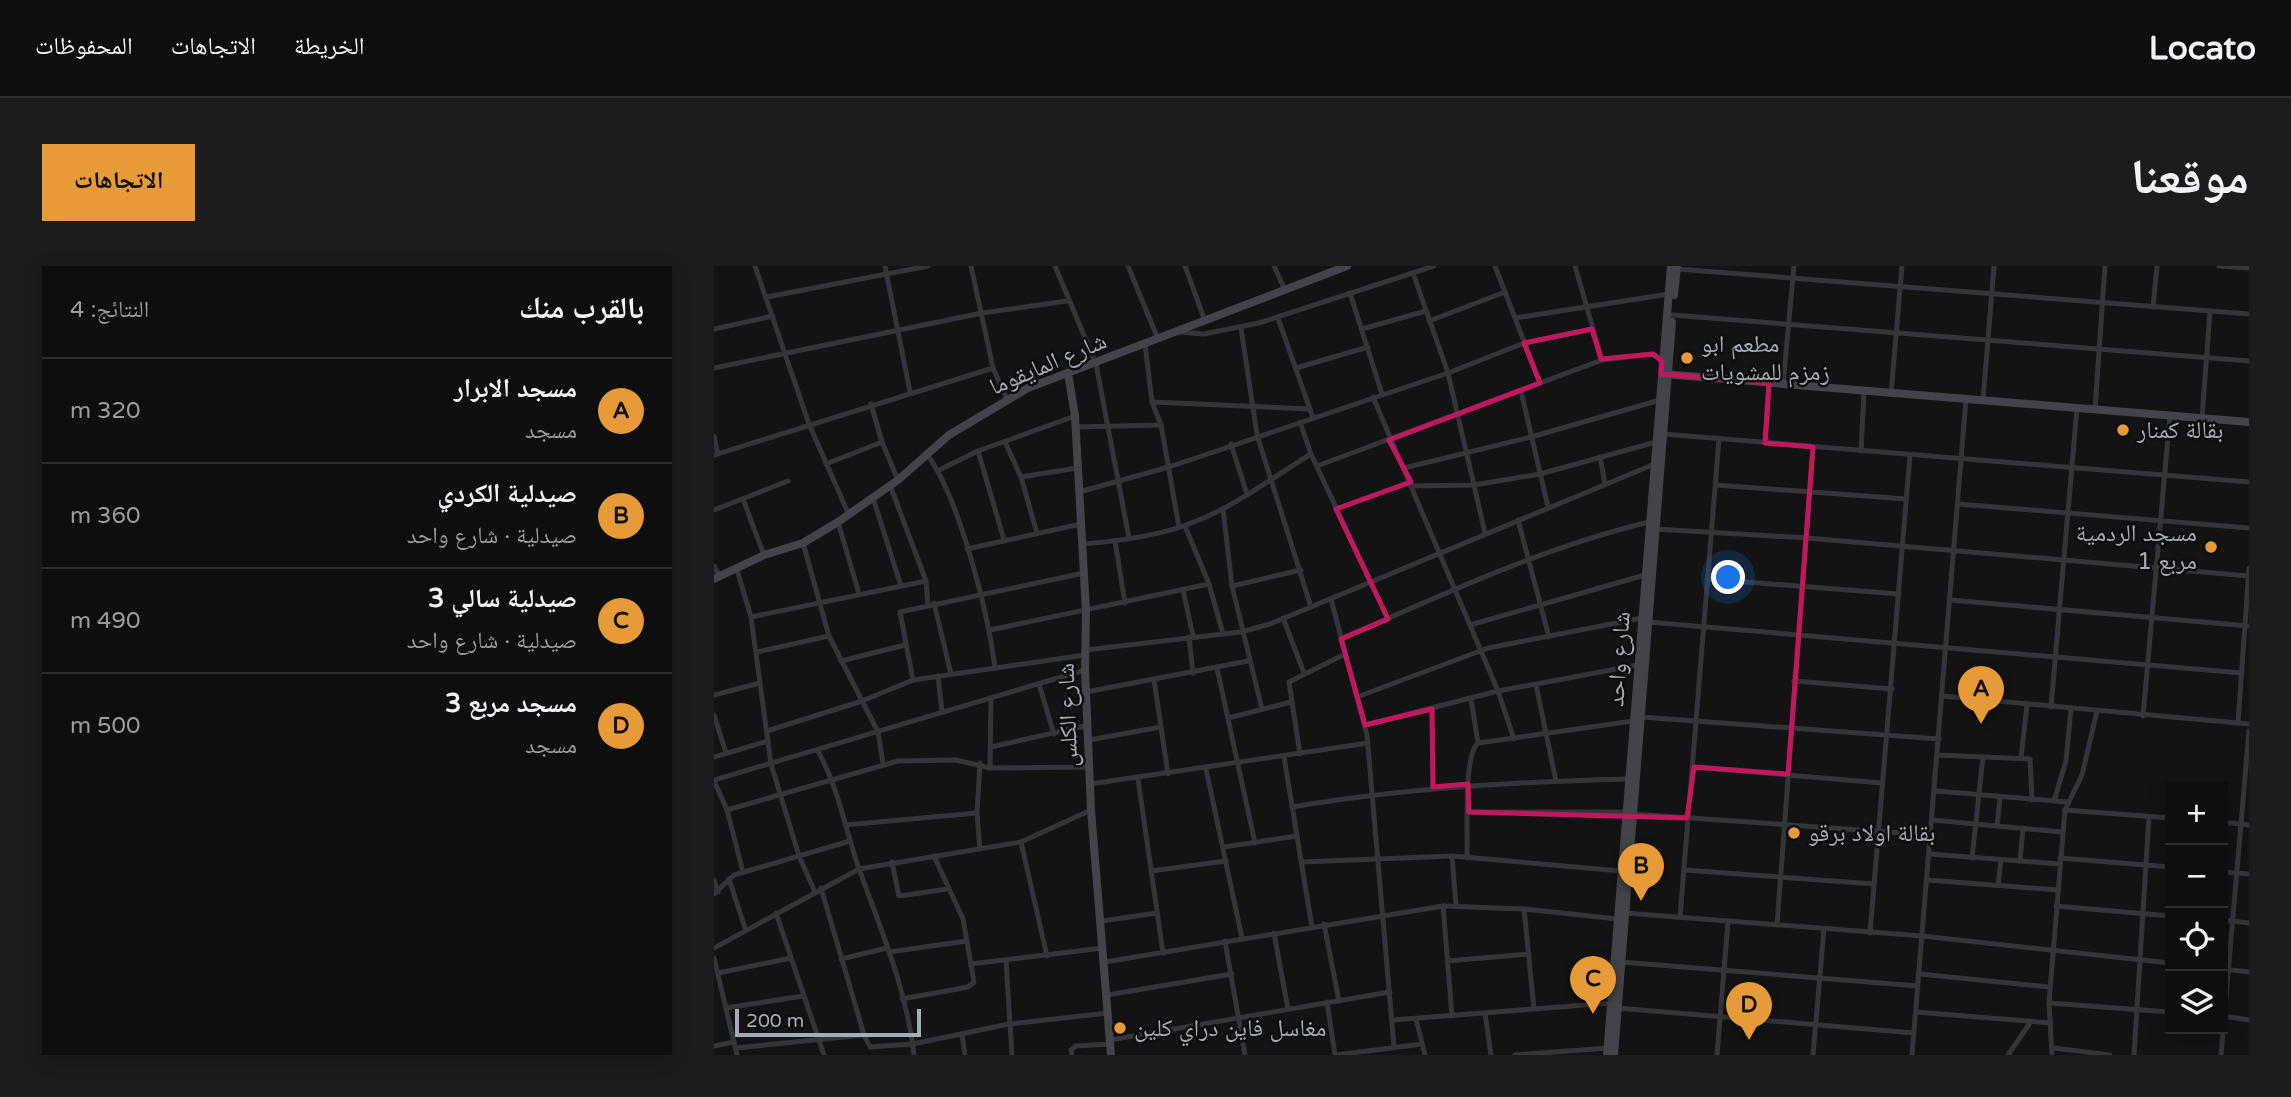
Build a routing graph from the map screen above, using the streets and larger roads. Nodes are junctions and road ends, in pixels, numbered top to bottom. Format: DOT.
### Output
graph roads {
  1 [pos="755,266"];
  2 [pos="885,266"];
  3 [pos="928,266"];
  4 [pos="971,266"];
  5 [pos="1055,266"];
  6 [pos="1137,266"];
  7 [pos="1185,266"];
  8 [pos="1273,266"];
  9 [pos="1347,266"];
  10 [pos="1434,266"];
  11 [pos="1495,266"];
  12 [pos="1575,266"];
  13 [pos="1794,266"];
  14 [pos="1902,266"];
  15 [pos="1994,266"];
  16 [pos="2105,266"];
  17 [pos="2157,266"];
  18 [pos="2219,266"];
  19 [pos="1426,267"];
  20 [pos="1675,267"];
  21 [pos="1128,268"];
  22 [pos="2249,268"];
  23 [pos="1413,273"];
  24 [pos="887,274"];
  25 [pos="1793,278"];
  26 [pos="1901,287"];
  27 [pos="1284,288"];
  28 [pos="1505,292"];
  29 [pos="1350,293"];
  30 [pos="1669,294"];
  31 [pos="1992,294"];
  32 [pos="766,297"];
  33 [pos="1068,301"];
  34 [pos="2102,304"];
  35 [pos="1586,306"];
  36 [pos="2153,307"];
  37 [pos="1426,311"];
  38 [pos="2210,311"];
  39 [pos="982,313"];
  40 [pos="2249,314"];
  41 [pos="1672,315"];
  42 [pos="773,316"];
  43 [pos="1278,318"];
  44 [pos="1515,318"];
  45 [pos="1205,321"];
  46 [pos="1429,321"];
  47 [pos="1789,324"];
  48 [pos="1241,328"];
  49 [pos="714,329"];
  50 [pos="1362,329"];
  51 [pos="1592,329"];
  52 [pos="899,331"];
  53 [pos="1896,331"];
  54 [pos="1175,332"];
  55 [pos="1158,339"];
  56 [pos="1989,339"];
  57 [pos="1524,343"];
  58 [pos="1145,344"];
  59 [pos="1368,347"];
  60 [pos="2099,349"];
  61 [pos="784,352"];
  62 [pos="2207,357"];
  63 [pos="1602,360"];
  64 [pos="2249,361"];
  65 [pos="1665,362"];
  66 [pos="1096,364"];
  67 [pos="714,368"];
  68 [pos="993,368"];
  69 [pos="1296,368"];
  70 [pos="1068,373"];
  71 [pos="1448,373"];
  72 [pos="1665,374"];
  73 [pos="1540,383"];
  74 [pos="1769,383"];
  75 [pos="1783,385"];
  76 [pos="1521,391"];
  77 [pos="910,392"];
  78 [pos="1864,392"];
  79 [pos="1382,394"];
  80 [pos="1891,394"];
  81 [pos="1373,397"];
  82 [pos="1007,399"];
  83 [pos="1660,400"];
  84 [pos="1966,400"];
  85 [pos="1983,400"];
  86 [pos="1152,402"];
  87 [pos="871,404"];
  88 [pos="2077,408"];
  89 [pos="1253,409"];
  90 [pos="1294,409"];
  91 [pos="1310,409"];
  92 [pos="2095,409"];
  93 [pos="1459,414"];
  94 [pos="2170,415"];
  95 [pos="1076,416"];
  96 [pos="1312,418"];
  97 [pos="2202,418"];
  98 [pos="1298,422"];
  99 [pos="2249,422"];
  100 [pos="809,424"];
  101 [pos="1161,425"];
  102 [pos="1075,427"];
  103 [pos="1108,428"];
  104 [pos="1663,434"];
  105 [pos="1257,435"];
  106 [pos="714,436"];
  107 [pos="1531,438"];
  108 [pos="1719,439"];
  109 [pos="1389,440"];
  110 [pos="882,442"];
  111 [pos="1005,442"];
  112 [pos="1656,442"];
  113 [pos="1765,443"];
  114 [pos="1231,444"];
  115 [pos="1813,447"];
  116 [pos="978,451"];
  117 [pos="1861,451"];
  118 [pos="926,453"];
  119 [pos="716,454"];
  120 [pos="1311,454"];
  121 [pos="1468,454"];
  122 [pos="1910,455"];
  123 [pos="1601,457"];
  124 [pos="1961,458"];
  125 [pos="1657,463"];
  126 [pos="826,464"];
  127 [pos="1317,466"];
  128 [pos="1169,467"];
  129 [pos="1077,468"];
  130 [pos="1404,468"];
  131 [pos="2071,468"];
  132 [pos="939,470"];
  133 [pos="1540,474"];
  134 [pos="2164,475"];
  135 [pos="1021,478"];
  136 [pos="1271,479"];
  137 [pos="788,481"];
  138 [pos="894,482"];
  139 [pos="1118,482"];
  140 [pos="2249,482"];
  141 [pos="1412,484"];
  142 [pos="1605,484"];
  143 [pos="1474,485"];
  144 [pos="1716,485"];
  145 [pos="1079,492"];
  146 [pos="1810,493"];
  147 [pos="1247,494"];
  148 [pos="873,498"];
  149 [pos="743,499"];
  150 [pos="1906,499"];
  151 [pos="1958,504"];
  152 [pos="1548,507"];
  153 [pos="1223,509"];
  154 [pos="1336,509"];
  155 [pos="714,510"];
  156 [pos="2068,514"];
  157 [pos="849,515"];
  158 [pos="1518,520"];
  159 [pos="2160,521"];
  160 [pos="838,522"];
  161 [pos="1081,524"];
  162 [pos="1182,526"];
  163 [pos="1652,526"];
  164 [pos="2249,528"];
  165 [pos="1712,532"];
  166 [pos="1037,533"];
  167 [pos="1485,533"];
  168 [pos="1129,538"];
  169 [pos="1807,538"];
  170 [pos="1004,540"];
  171 [pos="1115,541"];
  172 [pos="803,543"];
  173 [pos="1083,544"];
  174 [pos="1902,546"];
  175 [pos="967,549"];
  176 [pos="1954,550"];
  177 [pos="1438,552"];
  178 [pos="764,555"];
  179 [pos="1528,559"];
  180 [pos="2064,562"];
  181 [pos="714,566"];
  182 [pos="2157,568"];
  183 [pos="2249,568"];
  184 [pos="737,569"];
  185 [pos="1301,570"];
  186 [pos="1084,573"];
  187 [pos="1645,575"];
  188 [pos="2249,575"];
  189 [pos="717,578"];
  190 [pos="1707,579"];
  191 [pos="926,581"];
  192 [pos="1371,582"];
  193 [pos="1209,584"];
  194 [pos="901,586"];
  195 [pos="1231,586"];
  196 [pos="1455,587"];
  197 [pos="1802,587"];
  198 [pos="1183,590"];
  199 [pos="859,594"];
  200 [pos="1899,594"];
  201 [pos="980,597"];
  202 [pos="1331,599"];
  203 [pos="1950,600"];
  204 [pos="819,603"];
  205 [pos="1125,603"];
  206 [pos="931,604"];
  207 [pos="1540,605"];
  208 [pos="1311,607"];
  209 [pos="2059,610"];
  210 [pos="1086,611"];
  211 [pos="751,617"];
  212 [pos="1283,618"];
  213 [pos="1388,619"];
  214 [pos="2152,619"];
  215 [pos="1645,620"];
  216 [pos="1470,625"];
  217 [pos="1704,626"];
  218 [pos="2247,626"];
  219 [pos="990,630"];
  220 [pos="1241,632"];
  221 [pos="1798,633"];
  222 [pos="1223,634"];
  223 [pos="829,636"];
  224 [pos="1191,636"];
  225 [pos="1549,637"];
  226 [pos="1341,639"];
  227 [pos="1896,642"];
  228 [pos="905,645"];
  229 [pos="1947,647"];
  230 [pos="1481,650"];
  231 [pos="757,652"];
  232 [pos="1085,652"];
  233 [pos="1345,653"];
  234 [pos="2055,658"];
  235 [pos="841,661"];
  236 [pos="1248,661"];
  237 [pos="1638,665"];
  238 [pos="2147,665"];
  239 [pos="995,668"];
  240 [pos="1217,668"];
  241 [pos="1085,670"];
  242 [pos="1193,673"];
  243 [pos="1304,673"];
  244 [pos="2242,673"];
  245 [pos="951,674"];
  246 [pos="938,676"];
  247 [pos="913,680"];
  248 [pos="1154,680"];
  249 [pos="1794,681"];
  250 [pos="760,683"];
  251 [pos="1039,684"];
  252 [pos="1536,685"];
  253 [pos="1892,689"];
  254 [pos="1498,691"];
  255 [pos="1086,692"];
  256 [pos="714,695"];
  257 [pos="1942,696"];
  258 [pos="1357,697"];
  259 [pos="991,698"];
  260 [pos="1471,699"];
  261 [pos="862,701"];
  262 [pos="1291,702"];
  263 [pos="2027,705"];
  264 [pos="1638,707"];
  265 [pos="2051,707"];
  266 [pos="2071,708"];
  267 [pos="1262,709"];
  268 [pos="1432,709"];
  269 [pos="2097,711"];
  270 [pos="942,712"];
  271 [pos="714,715"];
  272 [pos="2143,716"];
  273 [pos="1228,718"];
  274 [pos="1637,719"];
  275 [pos="1698,721"];
  276 [pos="2238,723"];
  277 [pos="2249,724"];
  278 [pos="1088,725"];
  279 [pos="1365,725"];
  280 [pos="1161,727"];
  281 [pos="1790,727"];
  282 [pos="766,731"];
  283 [pos="2249,731"];
  284 [pos="878,732"];
  285 [pos="1054,734"];
  286 [pos="1547,735"];
  287 [pos="1888,736"];
  288 [pos="1514,739"];
  289 [pos="1938,739"];
  290 [pos="1089,740"];
  291 [pos="768,741"];
  292 [pos="1368,743"];
  293 [pos="1478,743"];
  294 [pos="991,747"];
  295 [pos="818,751"];
  296 [pos="726,753"];
  297 [pos="1300,754"];
  298 [pos="1938,755"];
  299 [pos="714,757"];
  300 [pos="1284,757"];
  301 [pos="1983,757"];
  302 [pos="2021,758"];
  303 [pos="980,763"];
  304 [pos="771,764"];
  305 [pos="883,764"];
  306 [pos="1236,764"];
  307 [pos="1090,767"];
  308 [pos="1694,767"];
  309 [pos="990,768"];
  310 [pos="1206,769"];
  311 [pos="1788,774"];
  312 [pos="1168,775"];
  313 [pos="1138,779"];
  314 [pos="1628,779"];
  315 [pos="714,780"];
  316 [pos="835,780"];
  317 [pos="1556,781"];
  318 [pos="1882,783"];
  319 [pos="1090,784"];
  320 [pos="1468,784"];
  321 [pos="1433,787"];
  322 [pos="1936,791"];
  323 [pos="1373,793"];
  324 [pos="781,796"];
  325 [pos="1979,796"];
  326 [pos="2000,798"];
  327 [pos="2032,800"];
  328 [pos="2054,801"];
  329 [pos="2067,802"];
  330 [pos="1292,807"];
  331 [pos="727,810"];
  332 [pos="1091,810"];
  333 [pos="2065,810"];
  334 [pos="1469,812"];
  335 [pos="977,813"];
  336 [pos="1630,813"];
  337 [pos="2149,816"];
  338 [pos="1687,818"];
  339 [pos="2165,818"];
  340 [pos="1933,820"];
  341 [pos="2228,823"];
  342 [pos="1785,824"];
  343 [pos="1975,824"];
  344 [pos="2240,824"];
  345 [pos="845,825"];
  346 [pos="2249,825"];
  347 [pos="1997,826"];
  348 [pos="2023,828"];
  349 [pos="1878,832"];
  350 [pos="2062,832"];
  351 [pos="1932,835"];
  352 [pos="1297,836"];
  353 [pos="850,841"];
  354 [pos="1021,842"];
  355 [pos="1255,843"];
  356 [pos="1223,847"];
  357 [pos="980,849"];
  358 [pos="1930,854"];
  359 [pos="799,856"];
  360 [pos="934,856"];
  361 [pos="1452,856"];
  362 [pos="1380,857"];
  363 [pos="1467,858"];
  364 [pos="1972,858"];
  365 [pos="2001,860"];
  366 [pos="1226,861"];
  367 [pos="2020,861"];
  368 [pos="2060,861"];
  369 [pos="892,862"];
  370 [pos="1302,862"];
  371 [pos="2147,866"];
  372 [pos="2165,867"];
  373 [pos="859,869"];
  374 [pos="1684,870"];
  375 [pos="1151,871"];
  376 [pos="1621,871"];
  377 [pos="743,872"];
  378 [pos="2228,872"];
  379 [pos="2236,873"];
  380 [pos="2249,874"];
  381 [pos="1781,876"];
  382 [pos="729,879"];
  383 [pos="714,880"];
  384 [pos="1928,880"];
  385 [pos="1874,884"];
  386 [pos="1998,885"];
  387 [pos="821,888"];
  388 [pos="947,889"];
  389 [pos="2058,890"];
  390 [pos="815,892"];
  391 [pos="716,893"];
  392 [pos="1455,905"];
  393 [pos="1443,906"];
  394 [pos="2056,906"];
  395 [pos="1524,909"];
  396 [pos="776,913"];
  397 [pos="1157,913"];
  398 [pos="2144,913"];
  399 [pos="1382,915"];
  400 [pos="2165,915"];
  401 [pos="1621,916"];
  402 [pos="1680,917"];
  403 [pos="1102,921"];
  404 [pos="2228,921"];
  405 [pos="2231,921"];
  406 [pos="1728,922"];
  407 [pos="2249,923"];
  408 [pos="1324,924"];
  409 [pos="1777,925"];
  410 [pos="1312,927"];
  411 [pos="745,928"];
  412 [pos="1824,929"];
  413 [pos="1274,933"];
  414 [pos="1870,933"];
  415 [pos="1922,936"];
  416 [pos="1242,938"];
  417 [pos="967,941"];
  418 [pos="1225,941"];
  419 [pos="2228,945"];
  420 [pos="714,948"];
  421 [pos="1104,948"];
  422 [pos="888,950"];
  423 [pos="1619,951"];
  424 [pos="1163,953"];
  425 [pos="2053,953"];
  426 [pos="1529,954"];
  427 [pos="1047,956"];
  428 [pos="714,958"];
  429 [pos="791,958"];
  430 [pos="841,959"];
  431 [pos="2141,960"];
  432 [pos="1006,961"];
  433 [pos="1447,961"];
  434 [pos="1621,961"];
  435 [pos="1105,962"];
  436 [pos="2165,962"];
  437 [pos="971,964"];
  438 [pos="2228,969"];
  439 [pos="1724,970"];
  440 [pos="2249,972"];
  441 [pos="718,973"];
  442 [pos="1231,974"];
  443 [pos="1920,974"];
  444 [pos="1819,976"];
  445 [pos="1918,986"];
  446 [pos="2050,986"];
  447 [pos="1390,992"];
  448 [pos="1107,995"];
  449 [pos="803,996"];
  450 [pos="902,999"];
  451 [pos="1339,1001"];
  452 [pos="1327,1002"];
  453 [pos="2049,1003"];
  454 [pos="1614,1006"];
  455 [pos="726,1008"];
  456 [pos="1288,1009"];
  457 [pos="1534,1009"];
  458 [pos="2137,1009"];
  459 [pos="1916,1012"];
  460 [pos="2165,1012"];
  461 [pos="1108,1013"];
  462 [pos="1485,1013"];
  463 [pos="1452,1016"];
  464 [pos="1720,1017"];
  465 [pos="2228,1017"];
  466 [pos="1240,1018"];
  467 [pos="1416,1019"];
  468 [pos="1393,1020"];
  469 [pos="2249,1020"];
  470 [pos="2030,1023"];
  471 [pos="2051,1023"];
  472 [pos="1009,1024"];
  473 [pos="1815,1026"];
  474 [pos="1914,1033"];
  475 [pos="2222,1034"];
  476 [pos="864,1035"];
  477 [pos="962,1035"];
  478 [pos="819,1041"];
  479 [pos="1110,1042"];
  480 [pos="913,1044"];
  481 [pos="1422,1044"];
  482 [pos="714,1046"];
  483 [pos="1394,1047"];
  484 [pos="736,1048"];
  485 [pos="2054,1048"];
  486 [pos="1384,1052"];
  487 [pos="1610,1053"];
  488 [pos="824,1055"];
  489 [pos="914,1055"];
  490 [pos="965,1055"];
  491 [pos="1012,1055"];
  492 [pos="1072,1055"];
  493 [pos="1111,1055"];
  494 [pos="1245,1055"];
  495 [pos="1336,1055"];
  496 [pos="1425,1055"];
  497 [pos="1490,1055"];
  498 [pos="1515,1055"];
  499 [pos="1717,1055"];
  500 [pos="1813,1055"];
  501 [pos="1912,1055"];
  502 [pos="2008,1055"];
  503 [pos="2053,1055"];
  504 [pos="2110,1055"];
  505 [pos="2134,1055"];
  506 [pos="2221,1055"];
  1 -- 32 [label="street"];
  2 -- 24 [label="street"];
  3 -- 24 [label="street"];
  4 -- 39 [label="street"];
  5 -- 33 [label="street"];
  6 -- 21 [label="street"];
  7 -- 45 [label="street"];
  8 -- 27 [label="street"];
  9 -- 27 [label="street, شارع المايقوما"];
  10 -- 19 [label="street"];
  11 -- 28 [label="street"];
  12 -- 35 [label="street"];
  13 -- 25 [label="street"];
  14 -- 26 [label="street"];
  15 -- 31 [label="street"];
  16 -- 34 [label="street"];
  17 -- 36 [label="street"];
  18 -- 22 [label="street"];
  19 -- 23 [label="street"];
  20 -- 25 [label="street"];
  20 -- 30 [label="street, شارع واحد"];
  20 -- 41 [label="street, شارع واحد"];
  21 -- 55 [label="street"];
  23 -- 29 [label="street"];
  23 -- 37 [label="street"];
  24 -- 32 [label="street"];
  24 -- 52 [label="street"];
  25 -- 26 [label="street"];
  25 -- 47 [label="street"];
  26 -- 31 [label="street"];
  26 -- 53 [label="street"];
  27 -- 45 [label="street, شارع المايقوما"];
  28 -- 44 [label="street"];
  28 -- 46 [label="street"];
  29 -- 43 [label="street"];
  29 -- 50 [label="street"];
  30 -- 35 [label="street"];
  30 -- 65 [label="street, شارع واحد"];
  31 -- 34 [label="street"];
  31 -- 56 [label="street"];
  32 -- 42 [label="street"];
  33 -- 39 [label="street"];
  33 -- 66 [label="street"];
  34 -- 36 [label="street"];
  34 -- 60 [label="street"];
  35 -- 44 [label="street"];
  35 -- 51 [label="street"];
  36 -- 38 [label="street"];
  37 -- 46 [label="street"];
  37 -- 50 [label="street"];
  38 -- 40 [label="street"];
  38 -- 62 [label="street"];
  39 -- 52 [label="street"];
  39 -- 68 [label="street"];
  41 -- 47 [label="street"];
  41 -- 65 [label="street, شارع واحد"];
  42 -- 49 [label="street"];
  42 -- 61 [label="street"];
  43 -- 48 [label="street"];
  43 -- 69 [label="street"];
  44 -- 57 [label="street"];
  45 -- 54 [label="street, شارع المايقوما"];
  46 -- 71 [label="street"];
  47 -- 53 [label="street"];
  47 -- 75 [label="street"];
  48 -- 54 [label="street"];
  48 -- 89 [label="street"];
  50 -- 59 [label="street"];
  51 -- 57 [label="street"];
  51 -- 63 [label="street"];
  52 -- 61 [label="street"];
  52 -- 77 [label="street"];
  53 -- 56 [label="street"];
  53 -- 80 [label="street"];
  54 -- 55 [label="street, شارع المايقوما"];
  55 -- 58 [label="street, شارع المايقوما"];
  56 -- 60 [label="street"];
  56 -- 85 [label="street"];
  57 -- 71 [label="street"];
  57 -- 73 [label="street"];
  58 -- 66 [label="street, شارع المايقوما"];
  58 -- 86 [label="street"];
  59 -- 69 [label="street"];
  59 -- 79 [label="street"];
  60 -- 62 [label="street"];
  60 -- 92 [label="street"];
  61 -- 67 [label="street"];
  61 -- 100 [label="street"];
  62 -- 64 [label="street"];
  62 -- 97 [label="street"];
  63 -- 65 [label="street"];
  63 -- 73 [label="street"];
  65 -- 72 [label="street, شارع واحد"];
  66 -- 70 [label="street, شارع المايقوما"];
  66 -- 103 [label="street"];
  68 -- 77 [label="street"];
  68 -- 82 [label="street"];
  69 -- 91 [label="street"];
  70 -- 82 [label="street, شارع المايقوما"];
  70 -- 95 [label="street, شارع الكلس"];
  71 -- 79 [label="street"];
  71 -- 93 [label="street"];
  72 -- 74 [label="street"];
  72 -- 83 [label="street, شارع واحد"];
  72 -- 104 [label="street, شارع واحد"];
  73 -- 76 [label="street"];
  74 -- 75 [label="street"];
  74 -- 113 [label="street"];
  75 -- 78 [label="street"];
  76 -- 93 [label="street"];
  76 -- 107 [label="street"];
  77 -- 87 [label="street"];
  78 -- 80 [label="street"];
  78 -- 117 [label="street"];
  79 -- 81 [label="street"];
  80 -- 84 [label="street"];
  81 -- 96 [label="street"];
  81 -- 109 [label="street"];
  82 -- 118 [label="street, شارع المايقوما"];
  83 -- 107 [label="street"];
  83 -- 112 [label="street, شارع واحد"];
  84 -- 85 [label="street"];
  84 -- 124 [label="street"];
  85 -- 88 [label="street"];
  86 -- 89 [label="street"];
  86 -- 101 [label="street"];
  87 -- 100 [label="street"];
  87 -- 110 [label="street"];
  88 -- 92 [label="street"];
  88 -- 131 [label="street"];
  89 -- 90 [label="street"];
  89 -- 105 [label="street"];
  90 -- 91 [label="street"];
  90 -- 98 [label="street"];
  91 -- 96 [label="street"];
  92 -- 94 [label="street"];
  93 -- 109 [label="street"];
  93 -- 121 [label="street"];
  94 -- 97 [label="street"];
  94 -- 134 [label="street"];
  95 -- 102 [label="street, شارع الكلس"];
  95 -- 111 [label="street"];
  96 -- 98 [label="street"];
  97 -- 99 [label="street"];
  98 -- 105 [label="street"];
  98 -- 120 [label="street"];
  100 -- 119 [label="street"];
  100 -- 126 [label="street"];
  101 -- 103 [label="street"];
  101 -- 128 [label="street"];
  102 -- 103 [label="street"];
  102 -- 129 [label="street, شارع الكلس"];
  103 -- 139 [label="street"];
  104 -- 108 [label="street"];
  104 -- 125 [label="street, شارع واحد"];
  105 -- 114 [label="street"];
  105 -- 136 [label="street"];
  106 -- 119 [label="street"];
  107 -- 121 [label="street"];
  107 -- 133 [label="street"];
  108 -- 113 [label="street"];
  108 -- 144 [label="street"];
  109 -- 127 [label="street"];
  109 -- 130 [label="street"];
  110 -- 126 [label="street"];
  110 -- 138 [label="street"];
  111 -- 116 [label="street"];
  111 -- 135 [label="street"];
  112 -- 123 [label="street"];
  112 -- 125 [label="street, شارع واحد"];
  113 -- 115 [label="street"];
  114 -- 128 [label="street"];
  114 -- 147 [label="street"];
  115 -- 117 [label="street"];
  115 -- 146 [label="street"];
  116 -- 132 [label="street"];
  116 -- 170 [label="street"];
  117 -- 122 [label="street"];
  118 -- 132 [label="street"];
  118 -- 138 [label="street, شارع المايقوما"];
  120 -- 127 [label="street"];
  120 -- 136 [label="street"];
  121 -- 130 [label="street"];
  121 -- 143 [label="street"];
  122 -- 124 [label="street"];
  122 -- 150 [label="street"];
  123 -- 133 [label="street"];
  123 -- 142 [label="street"];
  124 -- 131 [label="street"];
  124 -- 151 [label="street"];
  125 -- 142 [label="street"];
  125 -- 163 [label="street, شارع واحد"];
  126 -- 157 [label="street"];
  127 -- 154 [label="street"];
  128 -- 139 [label="street"];
  128 -- 162 [label="street"];
  129 -- 135 [label="street"];
  129 -- 145 [label="street, شارع الكلس"];
  130 -- 141 [label="street"];
  131 -- 134 [label="street"];
  131 -- 156 [label="street"];
  132 -- 175 [label="street"];
  133 -- 143 [label="street"];
  133 -- 152 [label="street"];
  134 -- 140 [label="street"];
  134 -- 159 [label="street"];
  135 -- 166 [label="street"];
  136 -- 147 [label="street"];
  136 -- 185 [label="street"];
  137 -- 149 [label="street"];
  138 -- 148 [label="street, شارع المايقوما"];
  138 -- 191 [label="street"];
  139 -- 145 [label="street"];
  139 -- 168 [label="street"];
  141 -- 143 [label="street"];
  141 -- 154 [label="street"];
  141 -- 177 [label="street"];
  142 -- 152 [label="street"];
  143 -- 167 [label="street"];
  144 -- 146 [label="street"];
  144 -- 165 [label="street"];
  145 -- 161 [label="street, شارع الكلس"];
  146 -- 150 [label="street"];
  146 -- 169 [label="street"];
  147 -- 153 [label="street"];
  148 -- 157 [label="street, شارع المايقوما"];
  148 -- 194 [label="street"];
  149 -- 155 [label="street"];
  149 -- 178 [label="street"];
  150 -- 174 [label="street"];
  151 -- 156 [label="street"];
  151 -- 176 [label="street"];
  152 -- 158 [label="street"];
  153 -- 162 [label="street"];
  153 -- 195 [label="street"];
  154 -- 192 [label="street"];
  156 -- 159 [label="street"];
  156 -- 180 [label="street"];
  157 -- 160 [label="street, شارع المايقوما"];
  158 -- 167 [label="street"];
  158 -- 179 [label="street"];
  159 -- 164 [label="street"];
  159 -- 182 [label="street"];
  160 -- 172 [label="street, شارع المايقوما"];
  160 -- 199 [label="street"];
  161 -- 166 [label="street"];
  161 -- 173 [label="street, شارع الكلس"];
  162 -- 168 [label="street"];
  162 -- 193 [label="street"];
  163 -- 165 [label="street"];
  163 -- 179 [label="street"];
  163 -- 187 [label="street, شارع واحد"];
  163 -- 215 [label="street, شارع واحد"];
  165 -- 169 [label="street"];
  165 -- 190 [label="street"];
  166 -- 170 [label="street"];
  167 -- 177 [label="street"];
  168 -- 171 [label="street"];
  169 -- 174 [label="street"];
  169 -- 197 [label="street"];
  170 -- 175 [label="street"];
  171 -- 173 [label="street"];
  171 -- 205 [label="street"];
  172 -- 178 [label="street, شارع المايقوما"];
  172 -- 204 [label="street"];
  173 -- 186 [label="street, شارع الكلس"];
  174 -- 176 [label="street"];
  174 -- 200 [label="street"];
  175 -- 201 [label="street"];
  176 -- 180 [label="street"];
  176 -- 203 [label="street"];
  177 -- 192 [label="street"];
  177 -- 196 [label="street"];
  178 -- 184 [label="street, شارع المايقوما"];
  179 -- 196 [label="street"];
  179 -- 207 [label="street"];
  180 -- 182 [label="street"];
  180 -- 209 [label="street"];
  181 -- 189 [label="street"];
  182 -- 188 [label="street"];
  182 -- 214 [label="street"];
  183 -- 188 [label="street"];
  184 -- 189 [label="street, شارع المايقوما"];
  184 -- 211 [label="street"];
  185 -- 195 [label="street"];
  185 -- 208 [label="street"];
  186 -- 201 [label="street"];
  186 -- 210 [label="street, شارع الكلس"];
  187 -- 207 [label="street"];
  187 -- 215 [label="street, شارع واحد"];
  188 -- 218 [label="street"];
  190 -- 197 [label="street"];
  190 -- 217 [label="street"];
  191 -- 194 [label="street"];
  191 -- 206 [label="street"];
  192 -- 202 [label="street"];
  192 -- 213 [label="street"];
  193 -- 198 [label="street"];
  193 -- 222 [label="street"];
  194 -- 199 [label="street"];
  195 -- 220 [label="street"];
  196 -- 213 [label="street"];
  196 -- 216 [label="street"];
  197 -- 200 [label="street"];
  197 -- 221 [label="street"];
  198 -- 205 [label="street"];
  198 -- 224 [label="street"];
  199 -- 204 [label="street"];
  200 -- 227 [label="street"];
  201 -- 206 [label="street"];
  201 -- 219 [label="street"];
  202 -- 208 [label="street"];
  202 -- 226 [label="street"];
  203 -- 209 [label="street"];
  203 -- 229 [label="street"];
  204 -- 211 [label="street"];
  204 -- 223 [label="street"];
  205 -- 210 [label="street"];
  206 -- 228 [label="street"];
  206 -- 245 [label="street"];
  207 -- 216 [label="street"];
  207 -- 225 [label="street"];
  208 -- 212 [label="street"];
  209 -- 214 [label="street"];
  209 -- 234 [label="street"];
  210 -- 219 [label="street"];
  210 -- 232 [label="street, شارع الكلس"];
  211 -- 231 [label="street"];
  212 -- 220 [label="street"];
  212 -- 243 [label="street"];
  213 -- 226 [label="street"];
  214 -- 218 [label="street"];
  214 -- 238 [label="street"];
  215 -- 217 [label="street"];
  215 -- 225 [label="street"];
  215 -- 237 [label="street, شارع واحد"];
  215 -- 264 [label="street, شارع واحد"];
  216 -- 230 [label="street"];
  217 -- 221 [label="street"];
  217 -- 275 [label="street"];
  218 -- 244 [label="street"];
  219 -- 239 [label="street"];
  220 -- 222 [label="street"];
  220 -- 236 [label="street"];
  221 -- 227 [label="street"];
  221 -- 249 [label="street"];
  222 -- 224 [label="street"];
  223 -- 231 [label="street"];
  223 -- 235 [label="street"];
  224 -- 232 [label="street"];
  224 -- 242 [label="street"];
  225 -- 230 [label="street"];
  226 -- 233 [label="street"];
  227 -- 229 [label="street"];
  227 -- 253 [label="street"];
  228 -- 235 [label="street"];
  228 -- 247 [label="street"];
  229 -- 234 [label="street"];
  229 -- 257 [label="street"];
  230 -- 254 [label="street"];
  230 -- 258 [label="street"];
  231 -- 250 [label="street"];
  232 -- 239 [label="street"];
  232 -- 241 [label="street, شارع الكلس"];
  233 -- 243 [label="street"];
  233 -- 258 [label="street"];
  234 -- 238 [label="street"];
  234 -- 265 [label="street"];
  235 -- 261 [label="street"];
  236 -- 240 [label="street"];
  236 -- 267 [label="street"];
  237 -- 252 [label="street"];
  237 -- 264 [label="street, شارع واحد"];
  238 -- 244 [label="street"];
  238 -- 272 [label="street"];
  239 -- 245 [label="street"];
  240 -- 242 [label="street"];
  240 -- 273 [label="street"];
  241 -- 251 [label="street"];
  241 -- 255 [label="street, شارع الكلس"];
  242 -- 248 [label="street"];
  243 -- 262 [label="street"];
  244 -- 276 [label="street"];
  245 -- 246 [label="street"];
  246 -- 247 [label="street"];
  246 -- 270 [label="street"];
  247 -- 261 [label="street"];
  248 -- 255 [label="street"];
  248 -- 280 [label="street"];
  249 -- 253 [label="street"];
  249 -- 281 [label="street"];
  250 -- 256 [label="street"];
  250 -- 282 [label="street"];
  251 -- 259 [label="street"];
  251 -- 285 [label="street"];
  252 -- 254 [label="street"];
  252 -- 286 [label="street"];
  253 -- 287 [label="street"];
  254 -- 260 [label="street"];
  254 -- 288 [label="street"];
  255 -- 278 [label="street, شارع الكلس"];
  257 -- 263 [label="street"];
  257 -- 289 [label="street"];
  258 -- 279 [label="street"];
  259 -- 270 [label="street"];
  259 -- 294 [label="street"];
  260 -- 268 [label="street"];
  260 -- 293 [label="street"];
  261 -- 282 [label="street"];
  261 -- 284 [label="street"];
  262 -- 267 [label="street"];
  262 -- 297 [label="street"];
  263 -- 265 [label="street"];
  263 -- 302 [label="street"];
  264 -- 274 [label="street, شارع واحد"];
  265 -- 266 [label="street"];
  266 -- 269 [label="street"];
  266 -- 328 [label="street"];
  267 -- 273 [label="street"];
  268 -- 279 [label="street"];
  268 -- 321 [label="street"];
  269 -- 272 [label="street"];
  269 -- 329 [label="street"];
  270 -- 284 [label="street"];
  271 -- 296 [label="street"];
  272 -- 276 [label="street"];
  273 -- 306 [label="street"];
  274 -- 275 [label="street"];
  274 -- 286 [label="street"];
  274 -- 314 [label="street, شارع واحد"];
  274 -- 336 [label="street, شارع واحد"];
  275 -- 281 [label="street"];
  275 -- 308 [label="street"];
  276 -- 277 [label="street"];
  278 -- 285 [label="street"];
  278 -- 290 [label="street, شارع الكلس"];
  279 -- 292 [label="street"];
  280 -- 290 [label="street"];
  280 -- 312 [label="street"];
  281 -- 287 [label="street"];
  281 -- 311 [label="street"];
  282 -- 291 [label="street"];
  283 -- 344 [label="street"];
  284 -- 295 [label="street"];
  284 -- 305 [label="street"];
  285 -- 294 [label="street"];
  286 -- 288 [label="street"];
  286 -- 317 [label="street"];
  287 -- 289 [label="street"];
  287 -- 318 [label="street"];
  288 -- 293 [label="street"];
  289 -- 298 [label="street"];
  290 -- 307 [label="street, شارع الكلس"];
  291 -- 296 [label="street"];
  291 -- 304 [label="street"];
  292 -- 297 [label="street"];
  292 -- 323 [label="street"];
  293 -- 320 [label="street"];
  294 -- 309 [label="street"];
  295 -- 304 [label="street"];
  295 -- 316 [label="street"];
  296 -- 299 [label="street"];
  297 -- 300 [label="street"];
  298 -- 301 [label="street"];
  298 -- 322 [label="street"];
  300 -- 306 [label="street"];
  300 -- 330 [label="street"];
  301 -- 302 [label="street"];
  301 -- 325 [label="street"];
  302 -- 327 [label="street"];
  303 -- 305 [label="street"];
  303 -- 309 [label="street"];
  303 -- 335 [label="street"];
  304 -- 315 [label="street"];
  304 -- 324 [label="street"];
  305 -- 316 [label="street"];
  306 -- 310 [label="street"];
  306 -- 355 [label="street"];
  307 -- 309 [label="street"];
  307 -- 319 [label="street, شارع الكلس"];
  308 -- 311 [label="street"];
  308 -- 338 [label="street"];
  310 -- 312 [label="street"];
  310 -- 356 [label="street"];
  311 -- 318 [label="street"];
  311 -- 342 [label="street"];
  312 -- 313 [label="street"];
  313 -- 319 [label="street"];
  313 -- 375 [label="street"];
  314 -- 317 [label="street"];
  314 -- 336 [label="street, شارع واحد"];
  315 -- 331 [label="street"];
  316 -- 324 [label="street"];
  316 -- 345 [label="street"];
  317 -- 320 [label="street"];
  318 -- 349 [label="street"];
  319 -- 332 [label="street, شارع الكلس"];
  320 -- 321 [label="street"];
  320 -- 334 [label="street"];
  321 -- 323 [label="street"];
  322 -- 325 [label="street"];
  322 -- 340 [label="street"];
  323 -- 330 [label="street"];
  323 -- 362 [label="street"];
  324 -- 331 [label="street"];
  324 -- 359 [label="street"];
  325 -- 326 [label="street"];
  325 -- 343 [label="street"];
  326 -- 327 [label="street"];
  326 -- 347 [label="street"];
  327 -- 328 [label="street"];
  328 -- 329 [label="street"];
  329 -- 333 [label="street"];
  330 -- 352 [label="street"];
  331 -- 377 [label="street"];
  332 -- 354 [label="street"];
  332 -- 403 [label="street, شارع الكلس"];
  333 -- 337 [label="street"];
  333 -- 350 [label="street"];
  334 -- 336 [label="street"];
  334 -- 363 [label="street"];
  335 -- 345 [label="street"];
  335 -- 357 [label="street"];
  336 -- 338 [label="street"];
  336 -- 376 [label="street, شارع واحد"];
  336 -- 401 [label="street, شارع واحد"];
  337 -- 339 [label="street"];
  337 -- 371 [label="street"];
  338 -- 342 [label="street"];
  338 -- 374 [label="street"];
  340 -- 343 [label="street"];
  340 -- 351 [label="street"];
  341 -- 344 [label="street"];
  342 -- 349 [label="street"];
  342 -- 381 [label="street"];
  343 -- 347 [label="street"];
  343 -- 364 [label="street"];
  344 -- 346 [label="street"];
  344 -- 379 [label="street"];
  345 -- 353 [label="street"];
  347 -- 348 [label="street"];
  348 -- 350 [label="street"];
  348 -- 367 [label="street"];
  349 -- 351 [label="street"];
  349 -- 385 [label="street"];
  350 -- 368 [label="street"];
  351 -- 358 [label="street"];
  352 -- 355 [label="street"];
  352 -- 370 [label="street"];
  353 -- 359 [label="street"];
  353 -- 373 [label="street"];
  354 -- 357 [label="street"];
  354 -- 427 [label="street"];
  355 -- 356 [label="street"];
  356 -- 366 [label="street"];
  357 -- 360 [label="street"];
  358 -- 364 [label="street"];
  358 -- 384 [label="street"];
  359 -- 377 [label="street"];
  359 -- 390 [label="street"];
  360 -- 369 [label="street"];
  360 -- 388 [label="street"];
  361 -- 362 [label="street"];
  361 -- 363 [label="street"];
  361 -- 392 [label="street"];
  362 -- 370 [label="street"];
  362 -- 399 [label="street"];
  363 -- 376 [label="street"];
  364 -- 365 [label="street"];
  365 -- 367 [label="street"];
  365 -- 386 [label="street"];
  366 -- 375 [label="street"];
  366 -- 416 [label="street"];
  367 -- 368 [label="street"];
  368 -- 371 [label="street"];
  368 -- 389 [label="street"];
  369 -- 373 [label="street"];
  369 -- 388 [label="street"];
  370 -- 410 [label="street"];
  371 -- 372 [label="street"];
  371 -- 398 [label="street"];
  373 -- 387 [label="street"];
  373 -- 422 [label="street"];
  374 -- 381 [label="street"];
  374 -- 402 [label="street"];
  375 -- 397 [label="street"];
  376 -- 401 [label="street, شارع واحد"];
  377 -- 382 [label="street"];
  378 -- 379 [label="street"];
  379 -- 380 [label="street"];
  379 -- 405 [label="street"];
  381 -- 385 [label="street"];
  381 -- 409 [label="street"];
  382 -- 391 [label="street"];
  382 -- 411 [label="street"];
  383 -- 391 [label="street"];
  384 -- 386 [label="street"];
  384 -- 415 [label="street"];
  385 -- 414 [label="street"];
  386 -- 389 [label="street"];
  387 -- 390 [label="street"];
  387 -- 430 [label="street"];
  388 -- 417 [label="street"];
  389 -- 394 [label="street"];
  390 -- 396 [label="street"];
  392 -- 393 [label="street"];
  392 -- 395 [label="street"];
  393 -- 399 [label="street"];
  393 -- 433 [label="street"];
  394 -- 398 [label="street"];
  394 -- 425 [label="street"];
  395 -- 401 [label="street"];
  395 -- 426 [label="street"];
  396 -- 411 [label="street"];
  396 -- 429 [label="street"];
  397 -- 403 [label="street"];
  397 -- 424 [label="street"];
  398 -- 400 [label="street"];
  398 -- 431 [label="street"];
  399 -- 408 [label="street"];
  399 -- 447 [label="street"];
  401 -- 402 [label="street"];
  401 -- 423 [label="street, شارع واحد"];
  402 -- 406 [label="street"];
  403 -- 421 [label="street, شارع الكلس"];
  404 -- 405 [label="street"];
  405 -- 407 [label="street"];
  405 -- 419 [label="street"];
  406 -- 409 [label="street"];
  406 -- 439 [label="street"];
  408 -- 410 [label="street"];
  408 -- 451 [label="street"];
  409 -- 412 [label="street"];
  410 -- 413 [label="street"];
  411 -- 420 [label="street"];
  412 -- 414 [label="street"];
  412 -- 444 [label="street"];
  413 -- 416 [label="street"];
  413 -- 456 [label="street"];
  414 -- 415 [label="street"];
  415 -- 425 [label="street"];
  415 -- 443 [label="street"];
  416 -- 418 [label="street"];
  417 -- 422 [label="street"];
  417 -- 437 [label="street"];
  418 -- 424 [label="street"];
  418 -- 442 [label="street"];
  421 -- 427 [label="street"];
  421 -- 435 [label="street, شارع الكلس"];
  422 -- 430 [label="street"];
  422 -- 450 [label="street"];
  423 -- 434 [label="street, شارع واحد"];
  423 -- 454 [label="street, شارع واحد"];
  424 -- 435 [label="street"];
  425 -- 431 [label="street"];
  425 -- 446 [label="street"];
  426 -- 433 [label="street"];
  426 -- 457 [label="street"];
  427 -- 432 [label="street"];
  428 -- 441 [label="street"];
  429 -- 441 [label="street"];
  429 -- 449 [label="street"];
  430 -- 476 [label="street"];
  431 -- 436 [label="street"];
  431 -- 458 [label="street"];
  432 -- 437 [label="street"];
  432 -- 472 [label="street"];
  433 -- 463 [label="street"];
  434 -- 439 [label="street"];
  434 -- 454 [label="street, شارع واحد"];
  435 -- 448 [label="street, شارع الكلس"];
  437 -- 450 [label="street"];
  438 -- 440 [label="street"];
  439 -- 444 [label="street"];
  439 -- 464 [label="street"];
  441 -- 455 [label="street"];
  442 -- 448 [label="street"];
  442 -- 466 [label="street"];
  443 -- 445 [label="street"];
  443 -- 446 [label="street"];
  444 -- 445 [label="street"];
  444 -- 473 [label="street"];
  445 -- 459 [label="street"];
  446 -- 453 [label="street"];
  447 -- 451 [label="street"];
  447 -- 468 [label="street"];
  448 -- 461 [label="street, شارع الكلس"];
  449 -- 455 [label="street"];
  449 -- 478 [label="street"];
  450 -- 480 [label="street"];
  451 -- 452 [label="street"];
  452 -- 456 [label="street"];
  452 -- 495 [label="street"];
  453 -- 458 [label="street"];
  453 -- 471 [label="street"];
  454 -- 457 [label="street"];
  454 -- 464 [label="street"];
  454 -- 487 [label="street, شارع واحد"];
  455 -- 484 [label="street"];
  456 -- 466 [label="street"];
  457 -- 462 [label="street"];
  458 -- 460 [label="street"];
  458 -- 505 [label="street"];
  459 -- 470 [label="street"];
  459 -- 474 [label="street"];
  461 -- 472 [label="street"];
  461 -- 479 [label="street, شارع الكلس"];
  462 -- 463 [label="street"];
  462 -- 497 [label="street"];
  463 -- 467 [label="street"];
  464 -- 473 [label="street"];
  464 -- 499 [label="street"];
  465 -- 469 [label="street"];
  466 -- 479 [label="street"];
  466 -- 494 [label="street"];
  467 -- 468 [label="street"];
  467 -- 481 [label="street"];
  468 -- 483 [label="street"];
  470 -- 471 [label="street"];
  470 -- 502 [label="street"];
  471 -- 485 [label="street"];
  472 -- 477 [label="street"];
  472 -- 491 [label="street"];
  473 -- 474 [label="street"];
  473 -- 500 [label="street"];
  474 -- 501 [label="street"];
  475 -- 506 [label="street"];
  476 -- 478 [label="street"];
  476 -- 480 [label="street"];
  477 -- 480 [label="street"];
  477 -- 490 [label="street"];
  478 -- 484 [label="street"];
  478 -- 488 [label="street"];
  479 -- 492 [label="street"];
  479 -- 493 [label="street, شارع الكلس"];
  480 -- 489 [label="street"];
  481 -- 483 [label="street"];
  481 -- 496 [label="street"];
  482 -- 484 [label="street"];
  483 -- 486 [label="street"];
  485 -- 503 [label="street"];
  485 -- 504 [label="street"];
  486 -- 495 [label="street"];
  487 -- 498 [label="street"];
}
